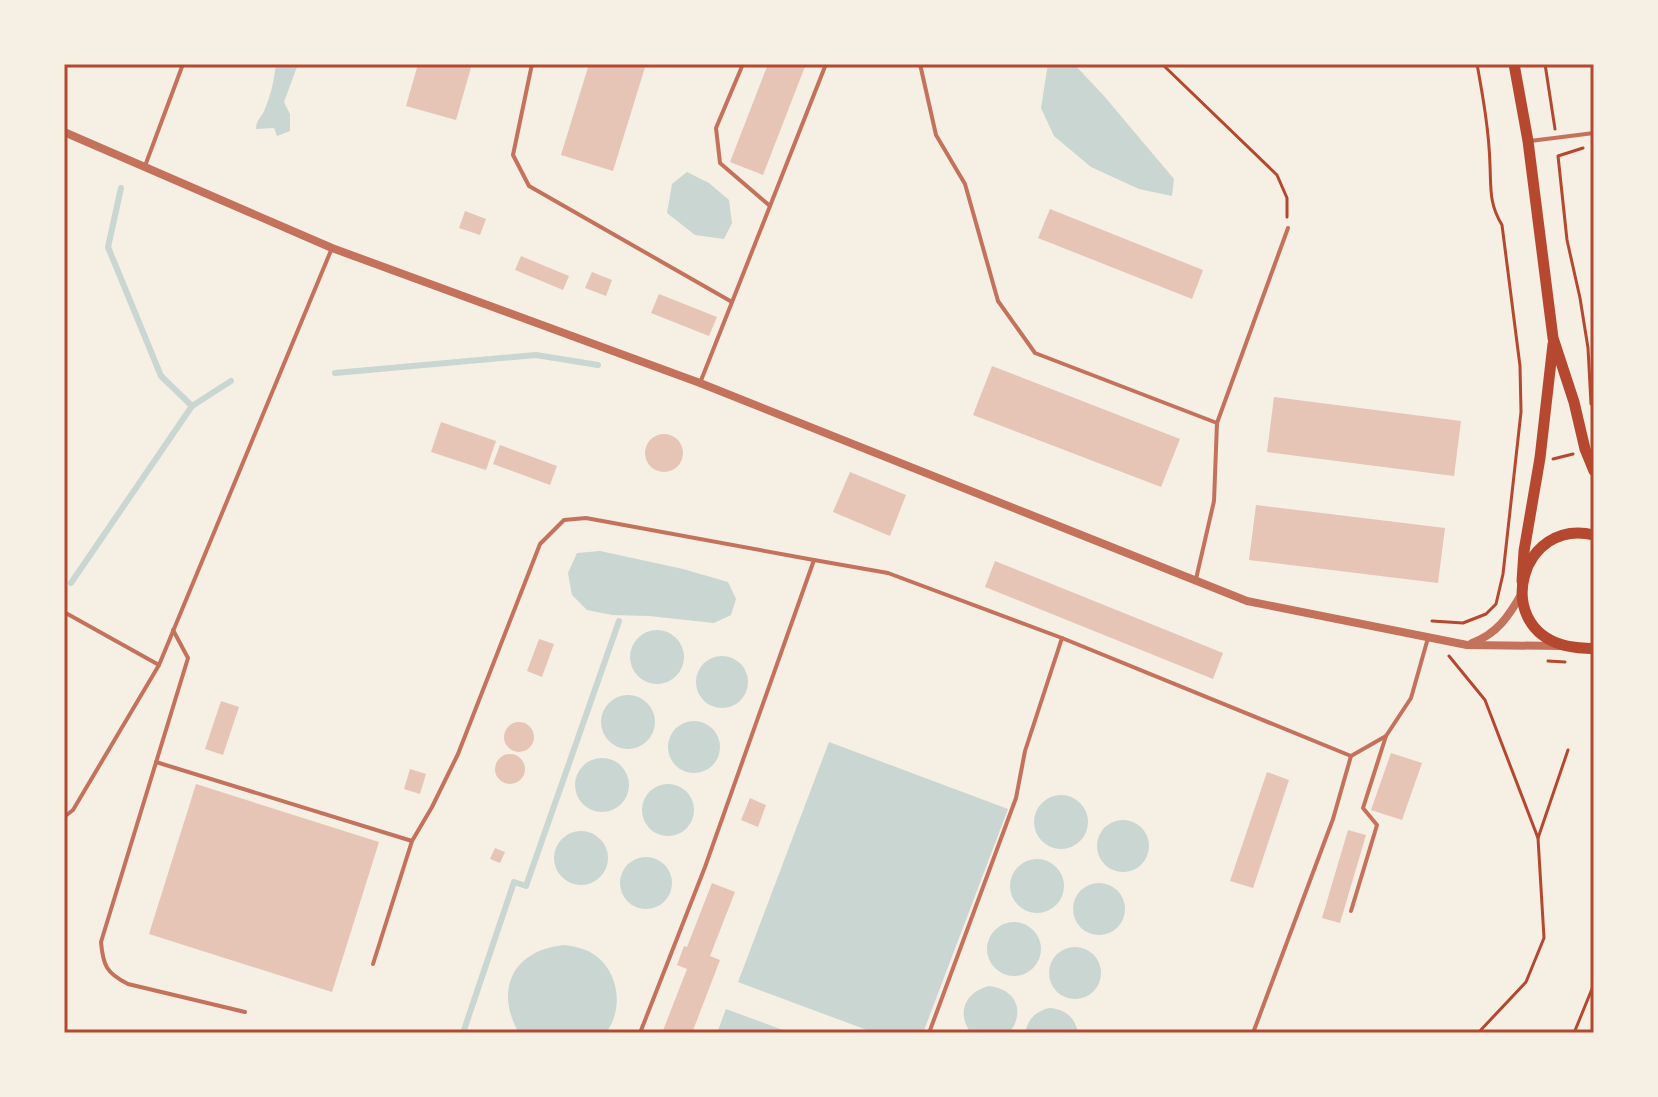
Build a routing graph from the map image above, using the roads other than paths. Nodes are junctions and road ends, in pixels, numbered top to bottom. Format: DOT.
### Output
graph roads {
  1 [pos="183,64"];
  2 [pos="532,64"];
  3 [pos="743,64"];
  4 [pos="826,64"];
  5 [pos="920,64"];
  6 [pos="1514,64"];
  7 [pos="64,132"];
  8 [pos="1594,133"];
  9 [pos="1528,141"];
  10 [pos="145,166"];
  11 [pos="770,206"];
  12 [pos="1288,228"];
  13 [pos="332,248"];
  14 [pos="732,302"];
  15 [pos="1553,338"];
  16 [pos="700,383"];
  17 [pos="1217,423"];
  18 [pos="1594,471"];
  19 [pos="1594,535"];
  20 [pos="814,560"];
  21 [pos="1195,581"];
  22 [pos="1522,587"];
  23 [pos="64,612"];
  24 [pos="173,630"];
  25 [pos="1062,638"];
  26 [pos="1428,638"];
  27 [pos="1467,645"];
  28 [pos="1564,646"];
  29 [pos="1592,648"];
  30 [pos="159,665"];
  31 [pos="1386,736"];
  32 [pos="1351,756"];
  33 [pos="156,762"];
  34 [pos="64,817"];
  35 [pos="412,841"];
  36 [pos="1351,911"];
  37 [pos="373,964"];
  38 [pos="245,1012"];
  39 [pos="640,1033"];
  40 [pos="929,1033"];
  41 [pos="1253,1033"];
  1 -- 10 [label="lane"];
  2 -- 14 [label="lane"];
  3 -- 11 [label="lane"];
  4 -- 11 [label="lane"];
  5 -- 17 [label="lane"];
  6 -- 9 [label="main road"];
  7 -- 10 [label="street"];
  8 -- 9 [label="lane"];
  9 -- 15 [label="main road"];
  10 -- 13 [label="street"];
  11 -- 14 [label="lane"];
  12 -- 17 [label="lane"];
  13 -- 16 [label="street"];
  13 -- 24 [label="lane"];
  14 -- 16 [label="lane"];
  15 -- 18 [label="main road"];
  15 -- 22 [label="main road"];
  16 -- 21 [label="street"];
  17 -- 21 [label="lane"];
  19 -- 22 [label="main road"];
  20 -- 25 [label="lane"];
  20 -- 35 [label="lane"];
  20 -- 39 [label="lane"];
  21 -- 26 [label="street"];
  22 -- 27 [label="street"];
  22 -- 28 [label="main road"];
  23 -- 30 [label="lane"];
  24 -- 30 [label="lane"];
  24 -- 33 [label="lane"];
  25 -- 32 [label="lane"];
  25 -- 40 [label="lane"];
  26 -- 27 [label="street"];
  26 -- 31 [label="lane"];
  27 -- 28 [label="street"];
  28 -- 29 [label="main road"];
  30 -- 34 [label="lane"];
  31 -- 32 [label="lane"];
  31 -- 36 [label="lane"];
  32 -- 41 [label="lane"];
  33 -- 35 [label="lane"];
  33 -- 38 [label="lane"];
  35 -- 37 [label="lane"];
}
